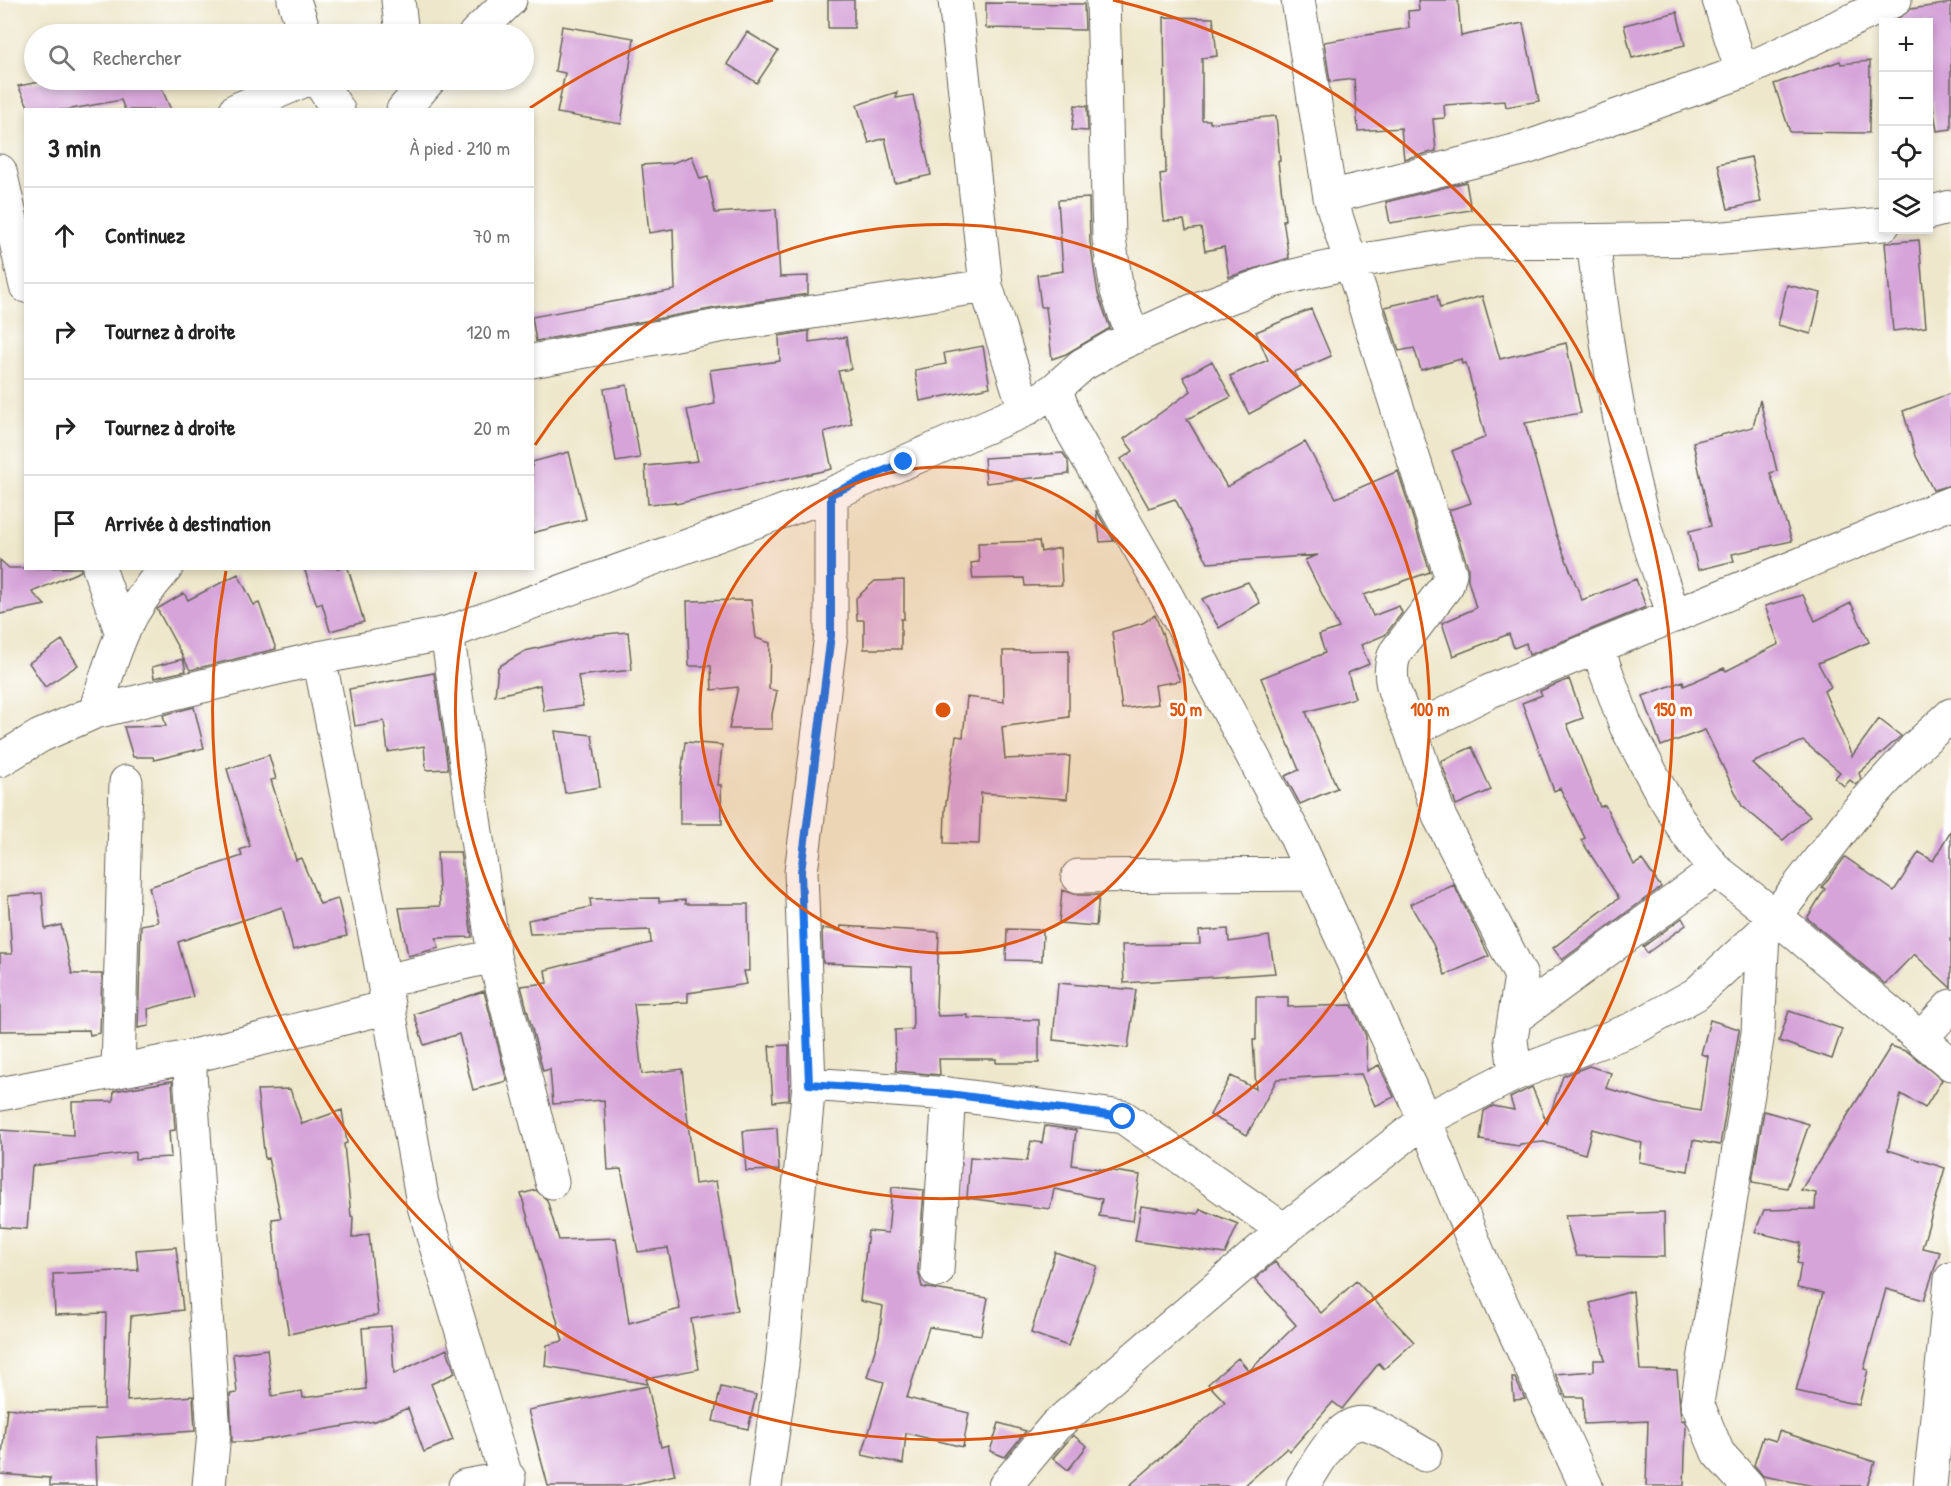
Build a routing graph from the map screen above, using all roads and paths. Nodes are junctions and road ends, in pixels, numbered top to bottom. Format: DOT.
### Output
graph roads {
  1 [pos="294,0"];
  2 [pos="398,0"];
  3 [pos="510,0"];
  4 [pos="955,0"];
  5 [pos="1102,0"];
  6 [pos="1298,0"];
  7 [pos="1719,0"];
  8 [pos="1895,0"];
  9 [pos="302,24"];
  10 [pos="401,24"];
  11 [pos="485,24"];
  12 [pos="1742,72"];
  13 [pos="282,90"];
  14 [pos="325,90"];
  15 [pos="241,108"];
  16 [pos="337,108"];
  17 [pos="0,171"];
  18 [pos="1330,197"];
  19 [pos="16,200"];
  20 [pos="1951,207"];
  21 [pos="1933,212"];
  22 [pos="1879,224"];
  23 [pos="1593,241"];
  24 [pos="1351,262"];
  25 [pos="24,269"];
  26 [pos="987,286"];
  27 [pos="1132,338"];
  28 [pos="534,361"];
  29 [pos="1055,389"];
  30 [pos="1025,410"];
  31 [pos="831,494"];
  32 [pos="1951,503"];
  33 [pos="100,570"];
  34 [pos="164,570"];
  35 [pos="1674,616"];
  36 [pos="121,631"];
  37 [pos="447,633"];
  38 [pos="1597,647"];
  39 [pos="319,658"];
  40 [pos="95,712"];
  41 [pos="1951,715"];
  42 [pos="1411,731"];
  43 [pos="0,760"];
  44 [pos="126,782"];
  45 [pos="1716,870"];
  46 [pos="1313,874"];
  47 [pos="1078,876"];
  48 [pos="1769,924"];
  49 [pos="494,956"];
  50 [pos="386,994"];
  51 [pos="1951,1006"];
  52 [pos="1516,1017"];
  53 [pos="1921,1038"];
  54 [pos="189,1058"];
  55 [pos="1951,1064"];
  56 [pos="118,1070"];
  57 [pos="1515,1074"];
  58 [pos="809,1084"];
  59 [pos="0,1094"];
  60 [pos="949,1094"];
  61 [pos="1425,1120"];
  62 [pos="552,1182"];
  63 [pos="1284,1230"];
  64 [pos="937,1271"];
  65 [pos="1951,1279"];
  66 [pos="1425,1455"];
  67 [pos="509,1482"];
  68 [pos="1583,1484"];
  69 [pos="209,1486"];
  70 [pos="465,1486"];
  71 [pos="765,1486"];
  72 [pos="1005,1486"];
  73 [pos="1303,1486"];
  74 [pos="1748,1486"];
  75 [pos="1930,1486"];
  1 -- 9 [label="street"];
  2 -- 10 [label="street"];
  3 -- 11 [label="street"];
  4 -- 26 [label="street"];
  5 -- 27 [label="street"];
  6 -- 18 [label="street"];
  7 -- 12 [label="street"];
  8 -- 12 [label="street"];
  12 -- 18 [label="street"];
  13 -- 15 [label="street"];
  14 -- 16 [label="street"];
  17 -- 19 [label="street"];
  18 -- 24 [label="street"];
  19 -- 25 [label="street"];
  20 -- 21 [label="street"];
  22 -- 23 [label="street"];
  23 -- 24 [label="street"];
  23 -- 35 [label="street"];
  24 -- 27 [label="street"];
  24 -- 42 [label="street"];
  26 -- 28 [label="street"];
  26 -- 30 [label="street"];
  27 -- 29 [label="street"];
  29 -- 30 [label="street"];
  29 -- 46 [label="street"];
  30 -- 31 [label="street"];
  31 -- 37 [label="street"];
  31 -- 58 [label="street"];
  32 -- 35 [label="street"];
  33 -- 36 [label="street"];
  34 -- 36 [label="street"];
  35 -- 38 [label="street"];
  36 -- 40 [label="street"];
  37 -- 39 [label="street"];
  37 -- 49 [label="street"];
  38 -- 42 [label="street"];
  38 -- 45 [label="street"];
  39 -- 40 [label="street"];
  39 -- 50 [label="street"];
  40 -- 43 [label="street"];
  41 -- 48 [label="street"];
  42 -- 52 [label="street"];
  44 -- 56 [label="street"];
  45 -- 48 [label="street"];
  45 -- 52 [label="street"];
  46 -- 47 [label="street"];
  46 -- 61 [label="street"];
  48 -- 53 [label="street"];
  48 -- 57 [label="street"];
  48 -- 74 [label="street"];
  49 -- 50 [label="street"];
  49 -- 62 [label="street"];
  50 -- 54 [label="street"];
  50 -- 67 [label="street"];
  51 -- 53 [label="street"];
  52 -- 57 [label="street"];
  53 -- 55 [label="street"];
  54 -- 56 [label="street"];
  54 -- 69 [label="street"];
  56 -- 59 [label="street"];
  57 -- 61 [label="street"];
  58 -- 60 [label="street"];
  58 -- 71 [label="street"];
  60 -- 63 [label="street"];
  60 -- 64 [label="street"];
  61 -- 63 [label="street"];
  61 -- 68 [label="street"];
  63 -- 72 [label="street"];
  65 -- 75 [label="street"];
  66 -- 73 [label="street"];
  67 -- 70 [label="street"];
}
